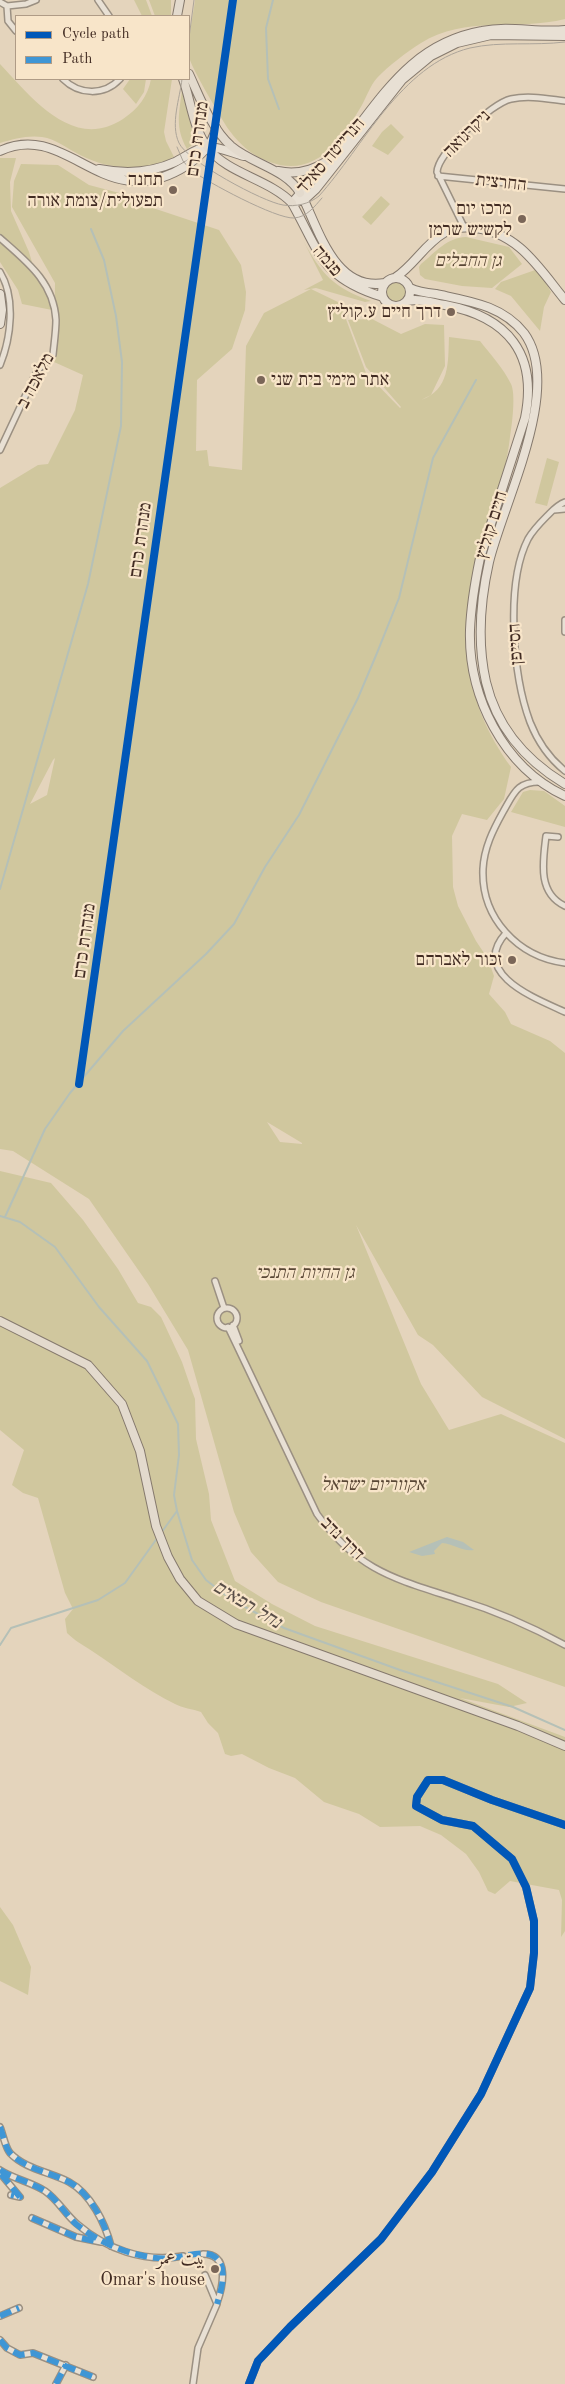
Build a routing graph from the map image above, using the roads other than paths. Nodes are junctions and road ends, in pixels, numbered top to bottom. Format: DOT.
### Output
graph roads {
  1 [pos="36,0"];
  2 [pos="98,0"];
  3 [pos="180,0"];
  4 [pos="0,2"];
  5 [pos="7,6"];
  6 [pos="108,15"];
  7 [pos="177,15"];
  8 [pos="15,30"];
  9 [pos="565,30"];
  10 [pos="565,36"];
  11 [pos="190,76"];
  12 [pos="64,80"];
  13 [pos="119,80"];
  14 [pos="183,80"];
  15 [pos="565,101"];
  16 [pos="216,128"];
  17 [pos="207,147"];
  18 [pos="0,151"];
  19 [pos="337,153"];
  20 [pos="248,158"];
  21 [pos="269,169"];
  22 [pos="438,176"];
  23 [pos="565,189"];
  24 [pos="302,197"];
  25 [pos="292,202"];
  26 [pos="464,227"];
  27 [pos="0,238"];
  28 [pos="413,261"];
  29 [pos="0,272"];
  30 [pos="396,278"];
  31 [pos="385,283"];
  32 [pos="409,285"];
  33 [pos="0,294"];
  34 [pos="383,297"];
  35 [pos="565,300"];
  36 [pos="407,301"];
  37 [pos="0,324"];
  38 [pos="0,365"];
  39 [pos="0,450"];
  40 [pos="565,502"];
  41 [pos="565,509"];
  42 [pos="550,513"];
  43 [pos="565,620"];
  44 [pos="565,632"];
  45 [pos="565,771"];
  46 [pos="542,782"];
  47 [pos="565,784"];
  48 [pos="565,796"];
  49 [pos="558,837"];
  50 [pos="565,906"];
  51 [pos="506,933"];
  52 [pos="565,963"];
  53 [pos="565,1012"];
  54 [pos="215,1281"];
  55 [pos="224,1308"];
  56 [pos="0,1321"];
  57 [pos="231,1326"];
  58 [pos="565,1645"];
  59 [pos="565,1746"];
  60 [pos="565,1825"];
  61 [pos="0,2127"];
  62 [pos="0,2172"];
  63 [pos="11,2194"];
  64 [pos="32,2218"];
  65 [pos="109,2245"];
  66 [pos="203,2254"];
  67 [pos="183,2256"];
  68 [pos="205,2275"];
  69 [pos="217,2304"];
  70 [pos="19,2308"];
  71 [pos="0,2316"];
  72 [pos="0,2340"];
  73 [pos="66,2365"];
  74 [pos="93,2377"];
  75 [pos="56,2384"];
  76 [pos="194,2384"];
  77 [pos="249,2384"];
  1 -- 5 [label="street"];
  2 -- 6 [label="street"];
  3 -- 7 [label="main road"];
  4 -- 5 [label="street"];
  5 -- 8 [label="street"];
  9 -- 19 [label="main road, הנרייטה סאלד"];
  10 -- 24 [label="main road, הנרייטה סאלד"];
  11 -- 16 [label="main road"];
  12 -- 13 [label="street"];
  14 -- 17 [label="main road"];
  15 -- 22 [label="street, ניקרגואה"];
  16 -- 17 [label="main road"];
  16 -- 20 [label="main road"];
  17 -- 18 [label="main road"];
  17 -- 20 [label="main road"];
  17 -- 25 [label="main road"];
  19 -- 21 [label="main road"];
  19 -- 24 [label="main road, הנרייטה סאלד"];
  20 -- 21 [label="main road"];
  21 -- 24 [label="main road"];
  22 -- 23 [label="street, החרצית"];
  22 -- 26 [label="street, ניקרגואה"];
  24 -- 25 [label="main road, הנרייטה סאלד"];
  24 -- 31 [label="main road, פנמה"];
  25 -- 34 [label="main road, פנמה"];
  26 -- 28 [label="main road"];
  26 -- 35 [label="main road"];
  27 -- 39 [label="street, מלאכה ב"];
  28 -- 30 [label="main road"];
  28 -- 32 [label="main road"];
  29 -- 38 [label="street"];
  30 -- 31 [label="main road"];
  30 -- 32 [label="main road"];
  31 -- 34 [label="main road"];
  32 -- 36 [label="main road"];
  32 -- 47 [label="main road, חיים קוליץ"];
  33 -- 37 [label="main road"];
  34 -- 36 [label="main road"];
  36 -- 46 [label="main road, חיים קוליץ"];
  40 -- 42 [label="street, הסייפן"];
  41 -- 42 [label="street"];
  42 -- 45 [label="street, הסייפן"];
  43 -- 44 [label="street"];
  46 -- 48 [label="main road, חיים קוליץ"];
  46 -- 51 [label="street"];
  49 -- 50 [label="street"];
  51 -- 52 [label="street"];
  51 -- 53 [label="street"];
  54 -- 55 [label="street"];
  55 -- 57 [label="street"];
  55 -- 57 [label="street"];
  56 -- 59 [label="main road"];
  57 -- 58 [label="street, דרך נדב"];
  60 -- 77 [label="street"];
  61 -- 65 [label="street"];
  62 -- 63 [label="street"];
  62 -- 65 [label="street"];
  64 -- 65 [label="street"];
  65 -- 67 [label="street"];
  66 -- 69 [label="street"];
  68 -- 69 [label="street"];
  69 -- 76 [label="street"];
  70 -- 71 [label="street"];
  72 -- 73 [label="street"];
  73 -- 74 [label="street"];
  73 -- 75 [label="street"];
}
